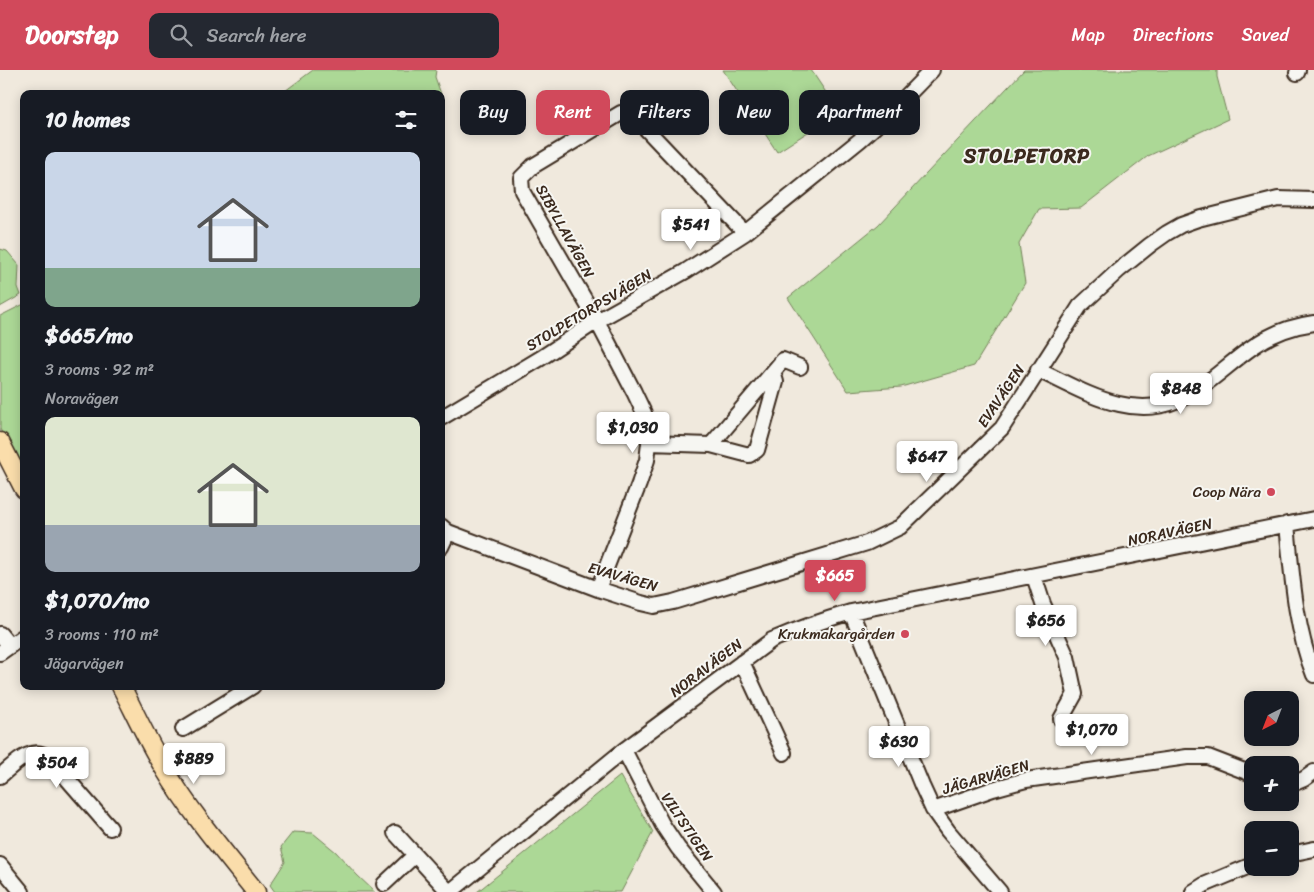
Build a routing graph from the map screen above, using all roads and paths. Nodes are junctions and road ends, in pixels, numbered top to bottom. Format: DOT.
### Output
graph roads {
  1 [pos="927,72"];
  2 [pos="1314,200"];
  3 [pos="745,233"];
  4 [pos="597,321"];
  5 [pos="1314,324"];
  6 [pos="800,366"];
  7 [pos="1038,370"];
  8 [pos="773,372"];
  9 [pos="445,416"];
  10 [pos="0,442"];
  11 [pos="649,443"];
  12 [pos="711,445"];
  13 [pos="20,481"];
  14 [pos="1314,519"];
  15 [pos="1287,524"];
  16 [pos="445,529"];
  17 [pos="1034,576"];
  18 [pos="598,589"];
  19 [pos="851,612"];
  20 [pos="20,638"];
  21 [pos="3,644"];
  22 [pos="742,662"];
  23 [pos="1314,675"];
  24 [pos="122,690"];
  25 [pos="246,690"];
  26 [pos="1061,720"];
  27 [pos="183,729"];
  28 [pos="624,750"];
  29 [pos="784,753"];
  30 [pos="1244,771"];
  31 [pos="1314,772"];
  32 [pos="0,776"];
  33 [pos="1299,781"];
  34 [pos="933,810"];
  35 [pos="110,828"];
  36 [pos="395,833"];
  37 [pos="1314,849"];
  38 [pos="1299,852"];
  39 [pos="415,855"];
  40 [pos="0,865"];
  41 [pos="1244,868"];
  42 [pos="384,884"];
  43 [pos="22,892"];
  44 [pos="256,892"];
  45 [pos="450,892"];
  46 [pos="714,892"];
  47 [pos="1000,892"];
  48 [pos="1194,892"];
  1 -- 3 [label="street, STOLPETORPSVÄGEN"];
  2 -- 7 [label="street, EVAVÄGEN"];
  3 -- 4 [label="street, STOLPETORPSVÄGEN"];
  3 -- 4 [label="street, SIBYLLAVÄGEN"];
  4 -- 9 [label="street, STOLPETORPSVÄGEN"];
  4 -- 11 [label="street"];
  5 -- 7 [label="street"];
  6 -- 8 [label="street"];
  7 -- 18 [label="street, EVAVÄGEN"];
  8 -- 12 [label="street"];
  8 -- 12 [label="street"];
  10 -- 13 [label="main road"];
  11 -- 12 [label="street"];
  11 -- 18 [label="street"];
  14 -- 15 [label="street, NORAVÄGEN"];
  15 -- 17 [label="street, NORAVÄGEN"];
  15 -- 23 [label="street"];
  16 -- 18 [label="street, EVAVÄGEN"];
  17 -- 19 [label="street, NORAVÄGEN"];
  17 -- 26 [label="street"];
  19 -- 22 [label="street, NORAVÄGEN"];
  19 -- 34 [label="street"];
  20 -- 21 [label="street"];
  22 -- 28 [label="street, NORAVÄGEN"];
  22 -- 29 [label="street"];
  24 -- 44 [label="main road"];
  25 -- 27 [label="street"];
  28 -- 45 [label="street, NORAVÄGEN"];
  28 -- 46 [label="street, VILTSTIGEN"];
  30 -- 34 [label="street, JÄGARVÄGEN"];
  31 -- 33 [label="street"];
  32 -- 35 [label="street"];
  34 -- 47 [label="street"];
  36 -- 39 [label="street"];
  37 -- 38 [label="street"];
  39 -- 42 [label="street"];
  39 -- 45 [label="street"];
  40 -- 43 [label="street"];
  41 -- 48 [label="street"];
}
